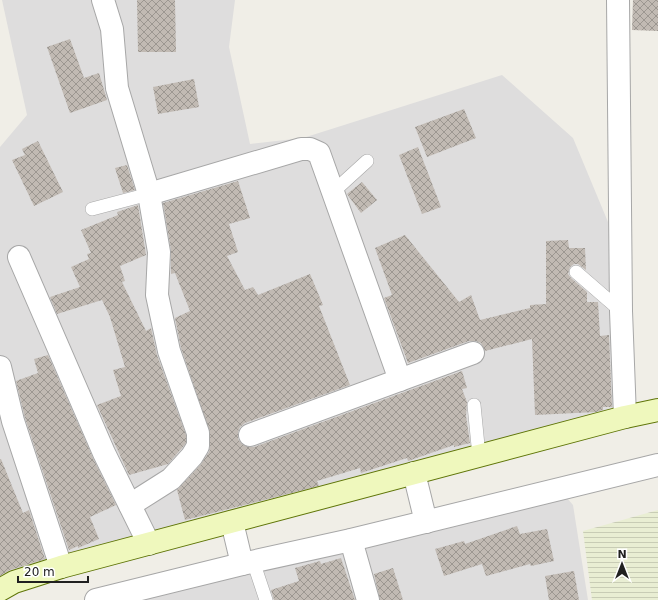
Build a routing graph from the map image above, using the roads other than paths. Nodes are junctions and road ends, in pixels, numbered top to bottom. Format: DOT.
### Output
graph roads {
  1 [pos="104,0"];
  2 [pos="618,0"];
  3 [pos="367,161"];
  4 [pos="333,192"];
  5 [pos="149,194"];
  6 [pos="92,209"];
  7 [pos="19,257"];
  8 [pos="576,272"];
  9 [pos="621,311"];
  10 [pos="473,353"];
  11 [pos="400,380"];
  12 [pos="2,382"];
  13 [pos="474,405"];
  14 [pos="658,410"];
  15 [pos="625,417"];
  16 [pos="250,435"];
  17 [pos="479,456"];
  18 [pos="658,465"];
  19 [pos="421,500"];
  20 [pos="130,505"];
  21 [pos="351,540"];
  22 [pos="149,544"];
  23 [pos="241,549"];
  24 [pos="62,567"];
  25 [pos="0,590"];
  26 [pos="96,600"];
  27 [pos="266,600"];
  28 [pos="368,600"];
  1 -- 5 [label="street"];
  2 -- 9 [label="street"];
  3 -- 4 [label="lane"];
  4 -- 5 [label="street"];
  4 -- 11 [label="street"];
  5 -- 6 [label="lane"];
  5 -- 20 [label="street"];
  7 -- 20 [label="street"];
  8 -- 9 [label="lane"];
  9 -- 15 [label="street"];
  10 -- 11 [label="street"];
  11 -- 16 [label="street"];
  12 -- 24 [label="street"];
  13 -- 17 [label="lane"];
  14 -- 15 [label="street"];
  15 -- 17 [label="street"];
  17 -- 19 [label="street"];
  18 -- 19 [label="street"];
  19 -- 21 [label="street"];
  19 -- 23 [label="street"];
  20 -- 22 [label="street"];
  21 -- 23 [label="street"];
  21 -- 28 [label="street"];
  22 -- 23 [label="street"];
  22 -- 24 [label="street"];
  23 -- 26 [label="street"];
  23 -- 27 [label="lane"];
  24 -- 25 [label="street"];
}
